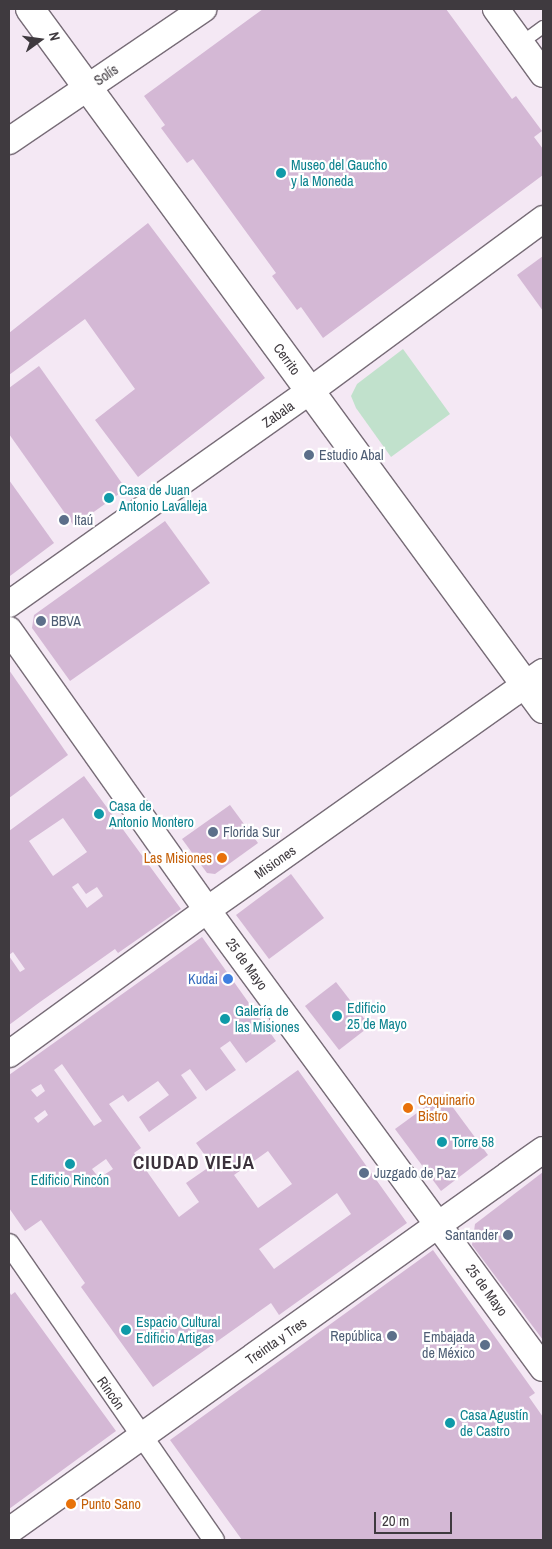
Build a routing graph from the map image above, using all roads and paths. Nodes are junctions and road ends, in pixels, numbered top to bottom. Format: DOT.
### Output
graph roads {
  1 [pos="30,9"];
  2 [pos="204,9"];
  3 [pos="496,9"];
  4 [pos="543,27"];
  5 [pos="521,43"];
  6 [pos="543,74"];
  7 [pos="88,87"];
  8 [pos="9,141"];
  9 [pos="543,219"];
  10 [pos="310,391"];
  11 [pos="9,604"];
  12 [pos="9,630"];
  13 [pos="534,678"];
  14 [pos="543,708"];
  15 [pos="207,910"];
  16 [pos="9,1054"];
  17 [pos="543,1150"];
  18 [pos="440,1225"];
  19 [pos="9,1244"];
  20 [pos="543,1368"];
  21 [pos="141,1437"];
  22 [pos="9,1530"];
  23 [pos="214,1540"];
  1 -- 7 [label="street, Cerrito"];
  2 -- 7 [label="street, Solís"];
  3 -- 5 [label="street"];
  4 -- 5 [label="lane"];
  5 -- 6 [label="street"];
  7 -- 8 [label="street, Solís"];
  7 -- 10 [label="street, Cerrito"];
  9 -- 10 [label="street, Zabala"];
  10 -- 11 [label="street, Zabala"];
  10 -- 13 [label="street, Cerrito"];
  12 -- 15 [label="street, 25 de Mayo"];
  13 -- 14 [label="street, Cerrito"];
  13 -- 15 [label="street, Misiones"];
  15 -- 16 [label="street, Misiones"];
  15 -- 18 [label="street, 25 de Mayo"];
  17 -- 18 [label="street, Treinta y Tres"];
  18 -- 20 [label="street, 25 de Mayo"];
  18 -- 21 [label="street, Treinta y Tres"];
  19 -- 21 [label="street, Rincón"];
  21 -- 22 [label="street, Treinta y Tres"];
  21 -- 23 [label="street, Rincón"];
}
